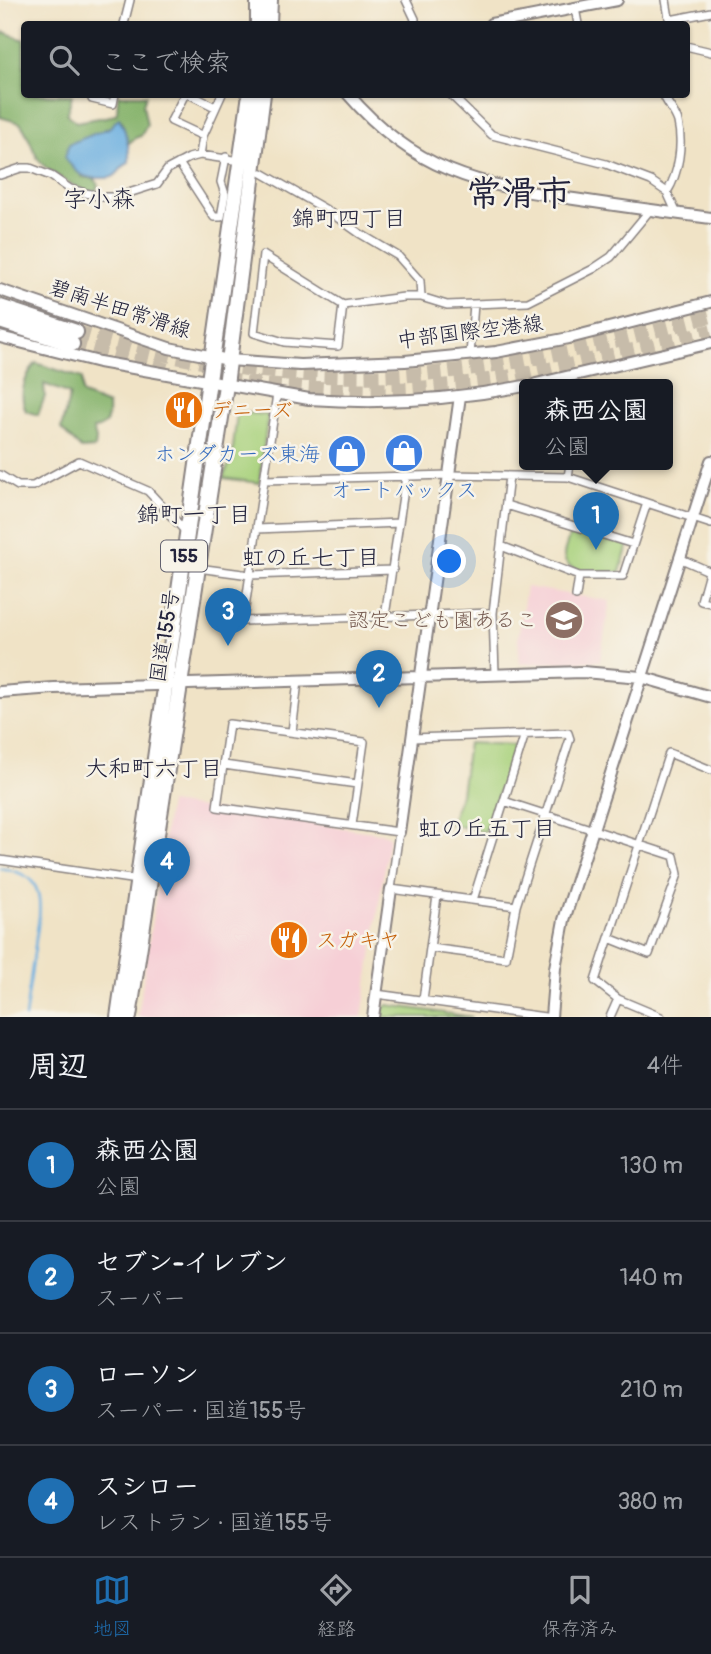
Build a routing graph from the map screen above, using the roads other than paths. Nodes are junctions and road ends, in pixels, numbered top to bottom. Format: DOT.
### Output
graph roads {
  1 [pos="130,0"];
  2 [pos="258,0"];
  3 [pos="270,0"];
  4 [pos="406,0"];
  5 [pos="617,0"];
  6 [pos="666,0"];
  7 [pos="575,8"];
  8 [pos="711,12"];
  9 [pos="125,21"];
  10 [pos="258,21"];
  11 [pos="269,21"];
  12 [pos="415,21"];
  13 [pos="507,21"];
  14 [pos="578,21"];
  15 [pos="670,21"];
  16 [pos="674,21"];
  17 [pos="690,47"];
  18 [pos="711,52"];
  19 [pos="92,98"];
  20 [pos="114,98"];
  21 [pos="185,98"];
  22 [pos="196,98"];
  23 [pos="220,98"];
  24 [pos="249,98"];
  25 [pos="262,98"];
  26 [pos="352,98"];
  27 [pos="454,98"];
  28 [pos="665,98"];
  29 [pos="215,107"];
  30 [pos="202,136"];
  31 [pos="200,155"];
  32 [pos="179,163"];
  33 [pos="262,173"];
  34 [pos="0,175"];
  35 [pos="667,192"];
  36 [pos="650,210"];
  37 [pos="677,214"];
  38 [pos="711,218"];
  39 [pos="0,290"];
  40 [pos="421,297"];
  41 [pos="711,302"];
  42 [pos="474,304"];
  43 [pos="343,305"];
  44 [pos="0,307"];
  45 [pos="0,321"];
  46 [pos="0,337"];
  47 [pos="711,343"];
  48 [pos="470,355"];
  49 [pos="213,357"];
  50 [pos="229,360"];
  51 [pos="582,379"];
  52 [pos="210,382"];
  53 [pos="226,385"];
  54 [pos="519,387"];
  55 [pos="278,394"];
  56 [pos="460,396"];
  57 [pos="711,461"];
  58 [pos="569,470"];
  59 [pos="0,475"];
  60 [pos="450,475"];
  61 [pos="406,476"];
  62 [pos="509,476"];
  63 [pos="568,477"];
  64 [pos="264,480"];
  65 [pos="647,503"];
  66 [pos="506,505"];
  67 [pos="692,518"];
  68 [pos="399,523"];
  69 [pos="711,524"];
  70 [pos="257,529"];
  71 [pos="187,534"];
  72 [pos="633,544"];
  73 [pos="501,546"];
  74 [pos="679,558"];
  75 [pos="197,567"];
  76 [pos="393,570"];
  77 [pos="710,572"];
  78 [pos="250,575"];
  79 [pos="579,576"];
  80 [pos="576,596"];
  81 [pos="711,603"];
  82 [pos="494,612"];
  83 [pos="430,615"];
  84 [pos="385,616"];
  85 [pos="495,674"];
  86 [pos="421,677"];
  87 [pos="641,677"];
  88 [pos="298,681"];
  89 [pos="172,686"];
  90 [pos="0,692"];
  91 [pos="711,697"];
  92 [pos="292,732"];
  93 [pos="525,734"];
  94 [pos="412,738"];
  95 [pos="224,765"];
  96 [pos="711,770"];
  97 [pos="357,785"];
  98 [pos="505,801"];
  99 [pos="545,815"];
  100 [pos="352,825"];
  101 [pos="593,830"];
  102 [pos="399,832"];
  103 [pos="640,845"];
  104 [pos="0,860"];
  105 [pos="138,880"];
  106 [pos="391,889"];
  107 [pos="437,895"];
  108 [pos="473,900"];
  109 [pos="516,906"];
  110 [pos="609,938"];
  111 [pos="430,948"];
  112 [pos="376,994"];
  113 [pos="618,999"];
  114 [pos="423,1000"];
  115 [pos="504,1014"];
  116 [pos="118,1017"];
  117 [pos="129,1017"];
  118 [pos="373,1017"];
  119 [pos="545,1017"];
  120 [pos="551,1017"];
  121 [pos="610,1017"];
  122 [pos="662,1017"];
  1 -- 9 [label="street"];
  2 -- 10 [label="highway"];
  3 -- 11 [label="highway"];
  4 -- 12 [label="street"];
  5 -- 7 [label="street"];
  6 -- 15 [label="street"];
  7 -- 13 [label="street"];
  7 -- 14 [label="street"];
  8 -- 16 [label="street"];
  17 -- 18 [label="street"];
  19 -- 20 [label="street"];
  21 -- 30 [label="street"];
  22 -- 29 [label="street"];
  23 -- 29 [label="street"];
  24 -- 49 [label="highway, 国道155号 / 155"];
  25 -- 50 [label="highway, 国道155号 / 155"];
  26 -- 36 [label="street"];
  27 -- 35 [label="street"];
  28 -- 35 [label="street"];
  29 -- 30 [label="street"];
  30 -- 31 [label="street"];
  31 -- 32 [label="street"];
  31 -- 32 [label="street"];
  32 -- 34 [label="street"];
  33 -- 40 [label="street"];
  35 -- 37 [label="street"];
  36 -- 37 [label="street"];
  36 -- 42 [label="street"];
  37 -- 38 [label="street"];
  39 -- 49 [label="street, 碧南半田常滑線"];
  40 -- 42 [label="street"];
  40 -- 43 [label="street"];
  41 -- 48 [label="street, 中部国際空港線"];
  42 -- 48 [label="street"];
  43 -- 43 [label="street"];
  44 -- 45 [label="highway"];
  46 -- 52 [label="street"];
  47 -- 51 [label="street"];
  48 -- 50 [label="street, 中部国際空港線"];
  49 -- 50 [label="street, 碧南半田常滑線"];
  49 -- 52 [label="highway, 国道155号 / 155"];
  50 -- 53 [label="highway, 国道155号 / 155"];
  52 -- 53 [label="street"];
  52 -- 71 [label="highway, 国道155号 / 155"];
  53 -- 55 [label="street"];
  53 -- 75 [label="highway, 国道155号 / 155"];
  54 -- 56 [label="street"];
  55 -- 56 [label="street"];
  55 -- 64 [label="street"];
  56 -- 60 [label="street"];
  57 -- 67 [label="street"];
  58 -- 63 [label="street"];
  59 -- 71 [label="street"];
  60 -- 61 [label="street"];
  60 -- 62 [label="street"];
  60 -- 83 [label="street"];
  61 -- 64 [label="street"];
  61 -- 68 [label="street"];
  62 -- 63 [label="street"];
  62 -- 66 [label="street"];
  63 -- 65 [label="street"];
  64 -- 70 [label="street"];
  65 -- 67 [label="street"];
  65 -- 72 [label="street"];
  66 -- 72 [label="street"];
  66 -- 73 [label="street"];
  67 -- 69 [label="street"];
  67 -- 74 [label="street"];
  68 -- 70 [label="street"];
  68 -- 76 [label="street"];
  70 -- 78 [label="street"];
  71 -- 89 [label="highway, 国道155号 / 155"];
  72 -- 79 [label="street"];
  73 -- 79 [label="street"];
  73 -- 82 [label="street"];
  74 -- 77 [label="street"];
  74 -- 87 [label="street"];
  75 -- 78 [label="street"];
  75 -- 89 [label="highway, 国道155号 / 155"];
  76 -- 78 [label="street"];
  76 -- 84 [label="street"];
  77 -- 81 [label="street"];
  78 -- 84 [label="street"];
  79 -- 80 [label="street"];
  82 -- 83 [label="street"];
  82 -- 85 [label="street"];
  83 -- 84 [label="street"];
  83 -- 86 [label="street"];
  85 -- 86 [label="street"];
  85 -- 87 [label="street"];
  86 -- 88 [label="street"];
  86 -- 94 [label="street"];
  87 -- 91 [label="street"];
  87 -- 101 [label="street"];
  88 -- 89 [label="street"];
  88 -- 92 [label="street"];
  89 -- 90 [label="street"];
  89 -- 105 [label="highway, 国道155号 / 155"];
  89 -- 117 [label="highway, 国道155号 / 155"];
  92 -- 95 [label="street"];
  92 -- 97 [label="street"];
  93 -- 94 [label="street"];
  93 -- 98 [label="street"];
  93 -- 99 [label="street"];
  94 -- 102 [label="street"];
  95 -- 97 [label="street"];
  95 -- 100 [label="street"];
  96 -- 103 [label="street"];
  97 -- 100 [label="street"];
  98 -- 99 [label="street"];
  98 -- 108 [label="street"];
  99 -- 101 [label="street"];
  99 -- 109 [label="street"];
  100 -- 102 [label="street"];
  101 -- 103 [label="street"];
  101 -- 120 [label="street"];
  102 -- 106 [label="street"];
  103 -- 110 [label="street"];
  103 -- 110 [label="street"];
  104 -- 105 [label="street"];
  105 -- 116 [label="highway, 国道155号 / 155"];
  106 -- 107 [label="street"];
  106 -- 112 [label="street"];
  107 -- 108 [label="street"];
  107 -- 111 [label="street"];
  108 -- 109 [label="street"];
  109 -- 111 [label="street"];
  110 -- 113 [label="street"];
  111 -- 114 [label="street"];
  112 -- 114 [label="street"];
  112 -- 118 [label="street"];
  113 -- 121 [label="street"];
  113 -- 122 [label="street"];
  114 -- 115 [label="street"];
  115 -- 119 [label="street"];
}
